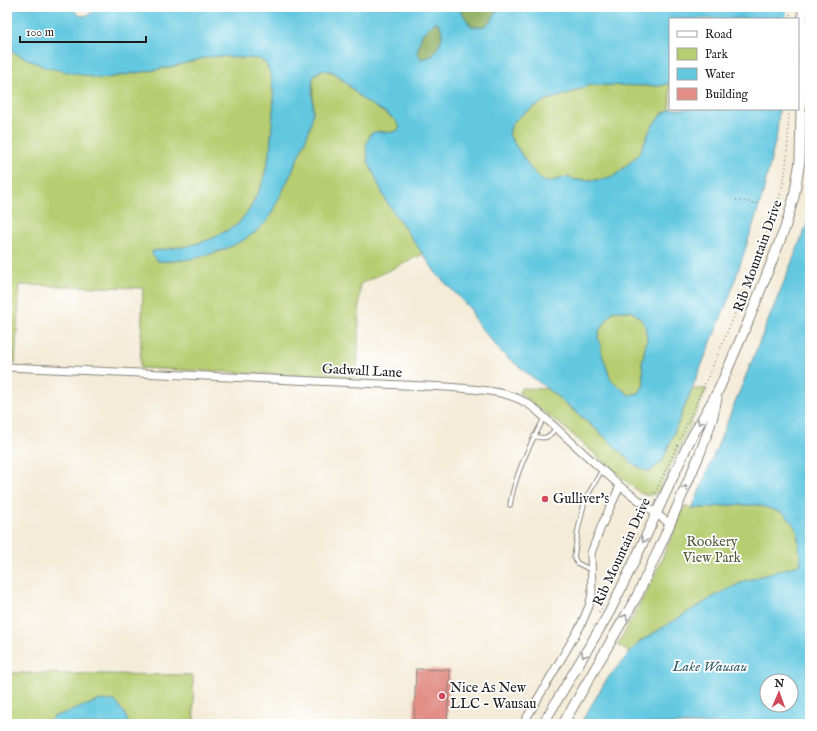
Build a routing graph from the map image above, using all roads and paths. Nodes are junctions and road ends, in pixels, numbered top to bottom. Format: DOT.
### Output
graph roads {
  1 [pos="790,7"];
  2 [pos="803,7"];
  3 [pos="790,18"];
  4 [pos="789,110"];
  5 [pos="736,200"];
  6 [pos="760,204"];
  7 [pos="7,367"];
  8 [pos="719,389"];
  9 [pos="545,417"];
  10 [pos="556,428"];
  11 [pos="534,436"];
  12 [pos="602,470"];
  13 [pos="620,486"];
  14 [pos="655,494"];
  15 [pos="510,505"];
  16 [pos="656,514"];
  17 [pos="670,524"];
  18 [pos="591,570"];
  19 [pos="523,724"];
  20 [pos="543,724"];
  21 [pos="563,724"];
  1 -- 3 [label="path"];
  2 -- 8 [label="main road, Rib Mountain Drive"];
  4 -- 14 [label="path"];
  5 -- 6 [label="path"];
  7 -- 9 [label="street, Gadwall Lane"];
  8 -- 16 [label="main road, Rib Mountain Drive, one-way"];
  17 -- 8 [label="main road, Rib Mountain Drive, one-way"];
  9 -- 10 [label="street, Gadwall Lane"];
  9 -- 11 [label="lane"];
  10 -- 11 [label="lane"];
  10 -- 12 [label="street, Gadwall Lane"];
  11 -- 15 [label="lane"];
  12 -- 13 [label="street, Gadwall Lane"];
  12 -- 18 [label="lane"];
  13 -- 16 [label="street, Gadwall Lane"];
  13 -- 18 [label="street"];
  16 -- 17 [label="street, Gadwall Lane"];
  16 -- 20 [label="main road, Rib Mountain Drive, one-way"];
  21 -- 17 [label="main road, Rib Mountain Drive, one-way"];
  18 -- 19 [label="street"];
}
